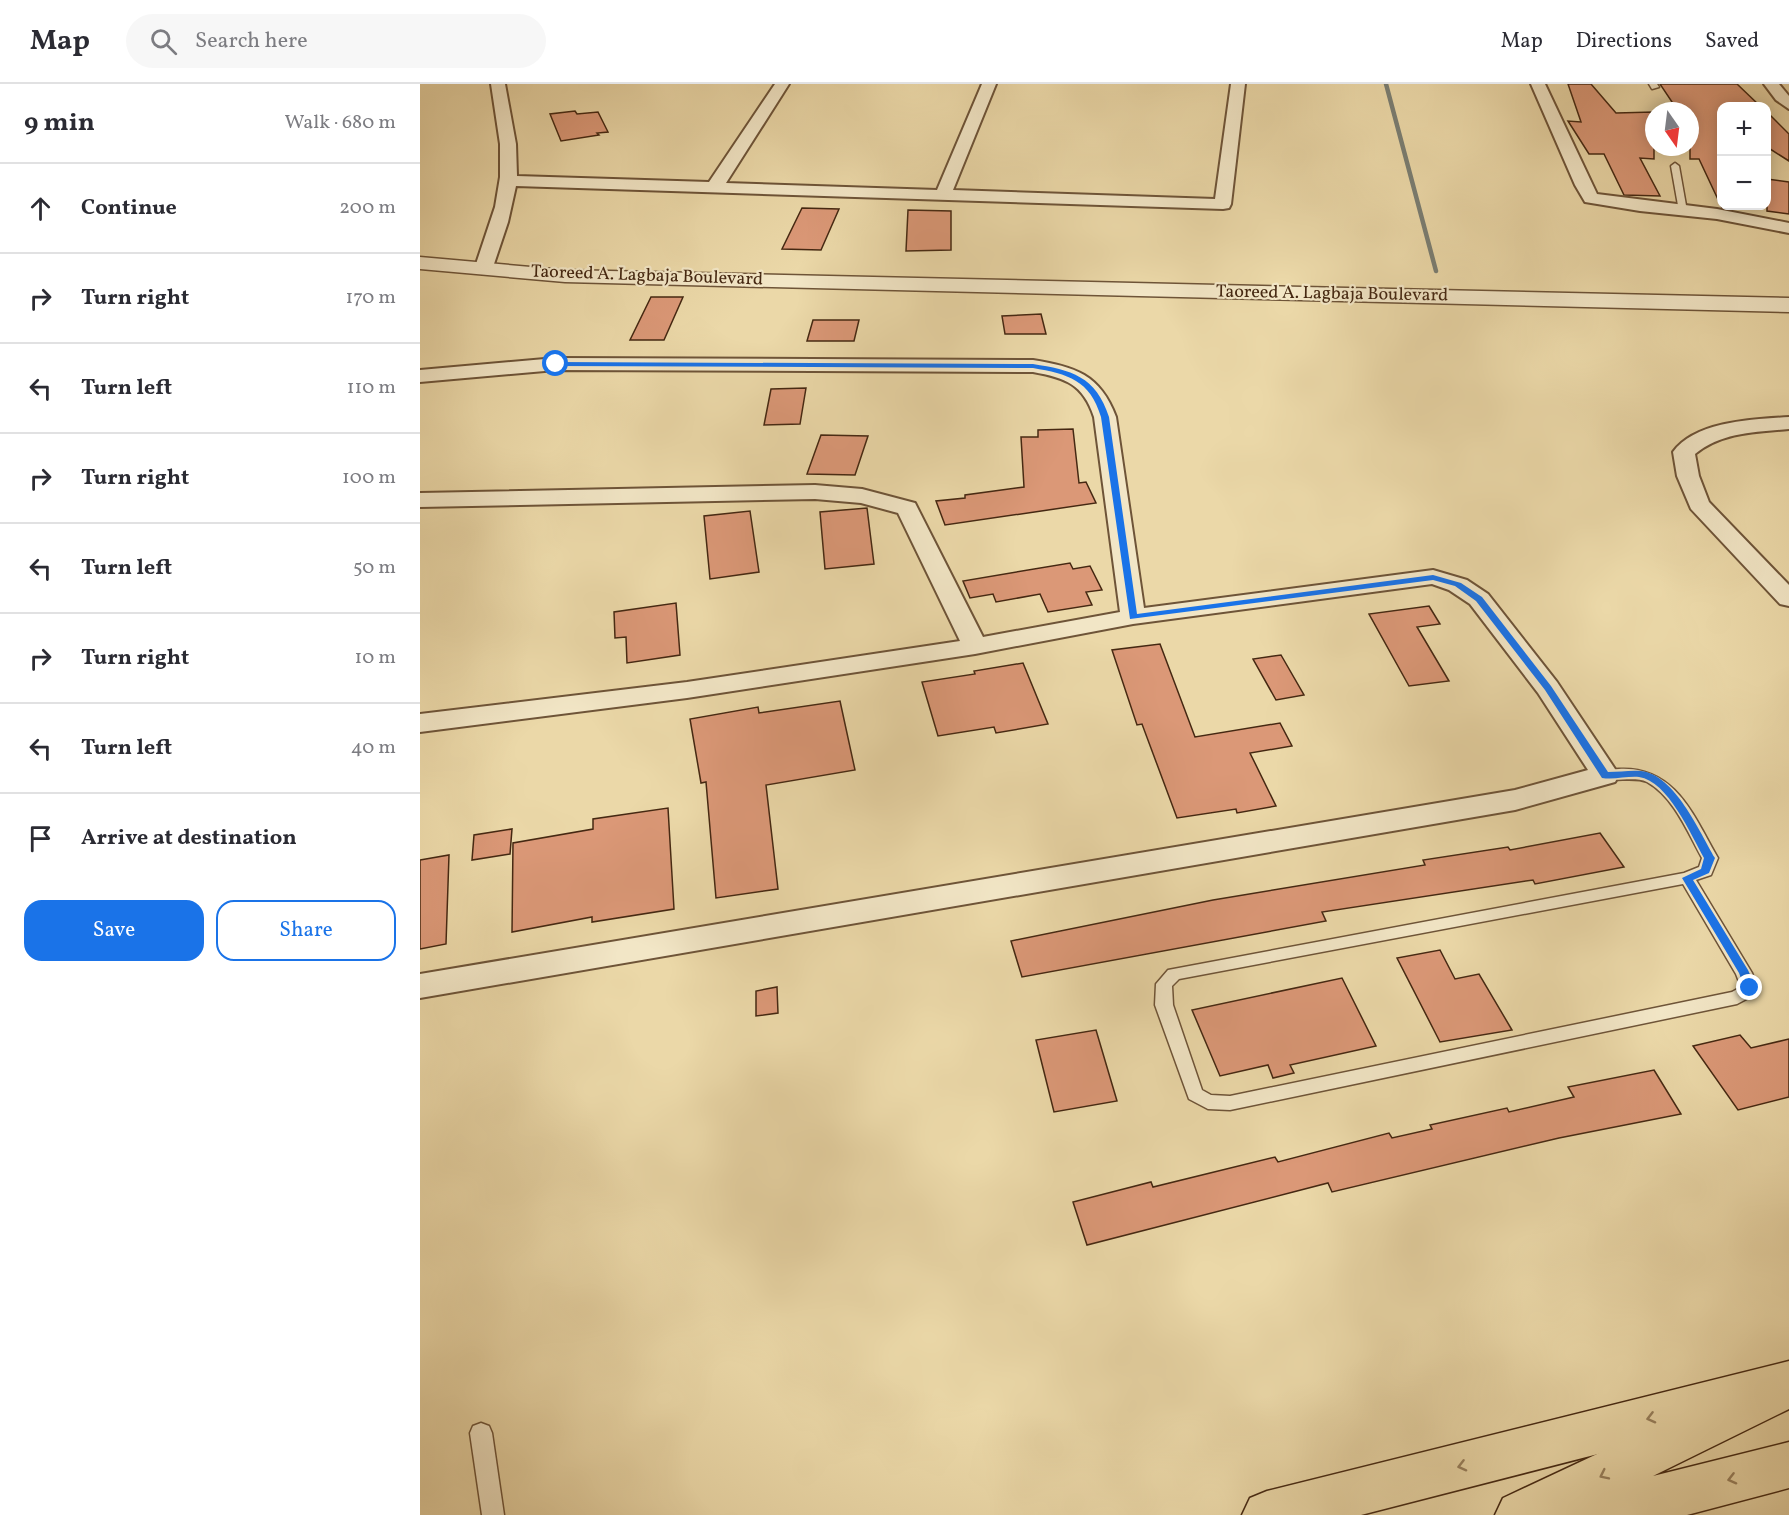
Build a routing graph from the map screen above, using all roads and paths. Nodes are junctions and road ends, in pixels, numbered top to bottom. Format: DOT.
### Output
graph roads {
  1 [pos="498,84"];
  2 [pos="782,84"];
  3 [pos="990,84"];
  4 [pos="1238,84"];
  5 [pos="1538,84"];
  6 [pos="1771,84"];
  7 [pos="1789,104"];
  8 [pos="1675,166"];
  9 [pos="508,181"];
  10 [pos="714,188"];
  11 [pos="943,195"];
  12 [pos="1683,211"];
  13 [pos="1789,228"];
  14 [pos="420,263"];
  15 [pos="484,267"];
  16 [pos="874,284"];
  17 [pos="1050,288"];
  18 [pos="1789,305"];
  19 [pos="420,376"];
  20 [pos="1789,423"];
  21 [pos="420,500"];
  22 [pos="1789,599"];
  23 [pos="1133,617"];
  24 [pos="975,646"];
  25 [pos="420,723"];
  26 [pos="1605,775"];
  27 [pos="1687,878"];
  28 [pos="420,986"];
  29 [pos="1789,1384"];
  30 [pos="481,1432"];
  31 [pos="1789,1465"];
  32 [pos="493,1515"];
  33 [pos="1267,1515"];
  34 [pos="1520,1515"];
  35 [pos="1594,1515"];
  1 -- 9 [label="street"];
  2 -- 10 [label="street"];
  3 -- 11 [label="street"];
  4 -- 11 [label="street"];
  5 -- 12 [label="street"];
  6 -- 7 [label="street"];
  8 -- 12 [label="lane"];
  9 -- 10 [label="street"];
  9 -- 15 [label="street"];
  10 -- 11 [label="street"];
  12 -- 13 [label="street"];
  14 -- 15 [label="street, Taoreed A. Lagbaja Boulevard"];
  15 -- 16 [label="street, Taoreed A. Lagbaja Boulevard"];
  16 -- 17 [label="street, Taoreed A. Lagbaja Boulevard"];
  16 -- 18 [label="street, Taoreed A. Lagbaja Boulevard"];
  19 -- 23 [label="street"];
  20 -- 22 [label="street"];
  21 -- 24 [label="street"];
  23 -- 24 [label="street"];
  23 -- 26 [label="street"];
  24 -- 25 [label="street"];
  26 -- 27 [label="lane"];
  26 -- 28 [label="street"];
  27 -- 27 [label="lane"];
  29 -- 33 [label="highway, one-way"];
  29 -- 34 [label="highway, one-way"];
  30 -- 32 [label="lane"];
  31 -- 35 [label="highway, one-way"];
}
